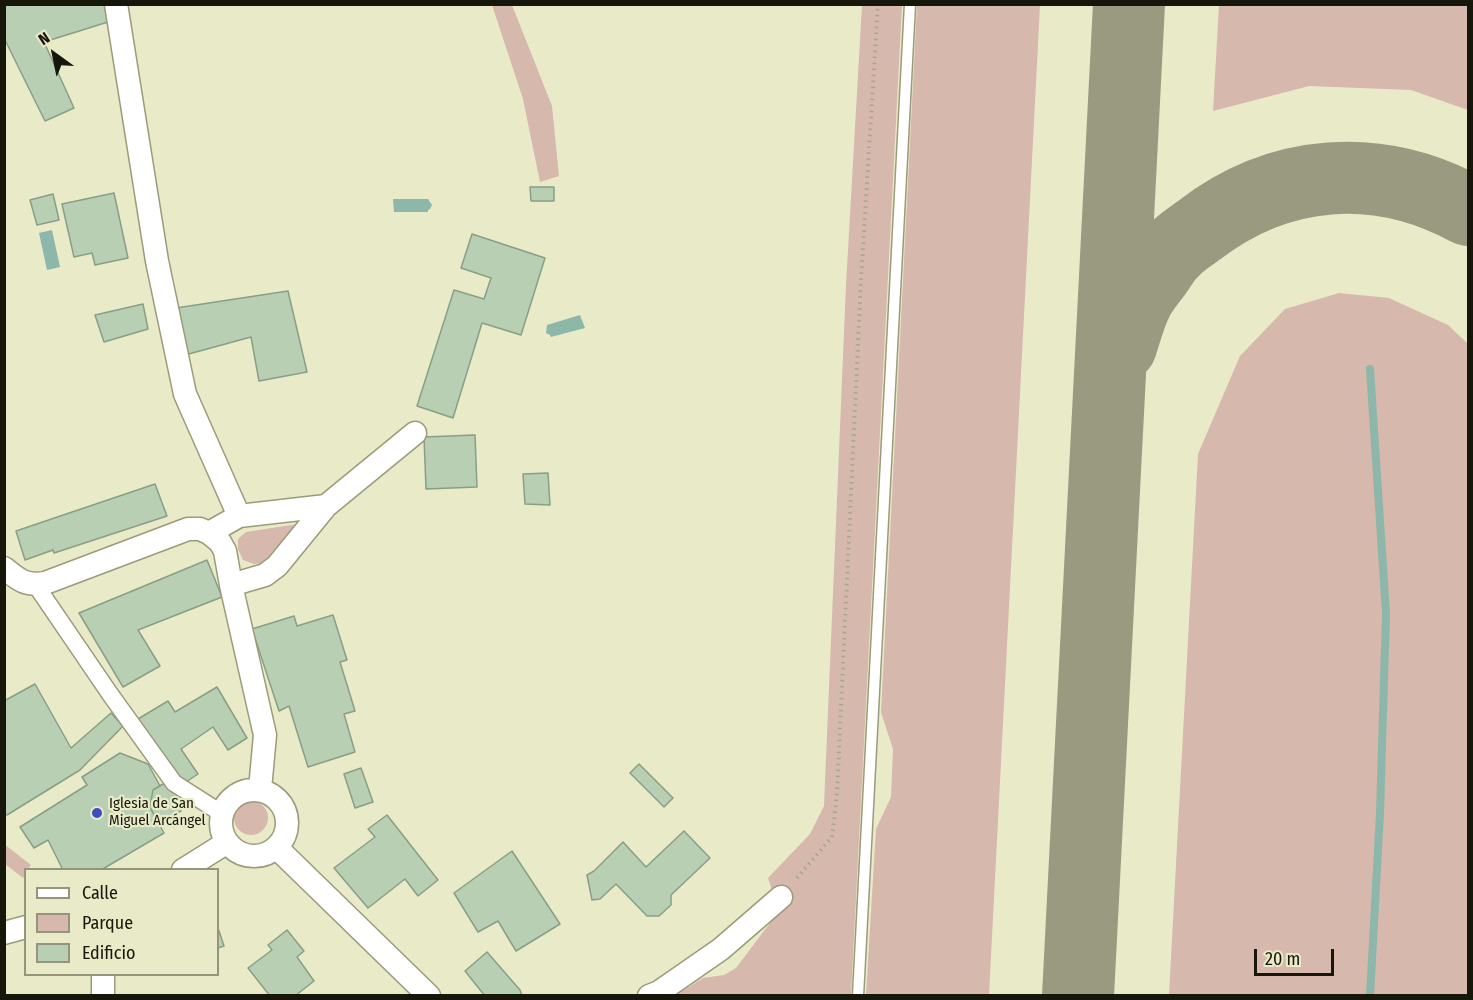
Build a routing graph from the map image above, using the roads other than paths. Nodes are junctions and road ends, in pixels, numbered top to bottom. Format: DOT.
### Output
graph roads {
  1 [pos="116,4"];
  2 [pos="910,4"];
  3 [pos="415,433"];
  4 [pos="326,506"];
  5 [pos="238,516"];
  6 [pos="209,533"];
  7 [pos="4,568"];
  8 [pos="34,584"];
  9 [pos="231,585"];
  10 [pos="260,789"];
  11 [pos="221,813"];
  12 [pos="226,843"];
  13 [pos="277,848"];
  14 [pos="186,868"];
  15 [pos="781,897"];
  16 [pos="24,928"];
  17 [pos="4,933"];
  18 [pos="103,976"];
  19 [pos="103,996"];
  20 [pos="429,996"];
  21 [pos="649,996"];
  22 [pos="858,996"];
  1 -- 5 [label="street"];
  2 -- 22 [label="lane"];
  3 -- 4 [label="street"];
  4 -- 5 [label="street"];
  4 -- 9 [label="street"];
  5 -- 6 [label="street"];
  6 -- 8 [label="street"];
  6 -- 9 [label="street"];
  7 -- 8 [label="street"];
  8 -- 11 [label="street"];
  9 -- 10 [label="street"];
  10 -- 11 [label="street"];
  10 -- 13 [label="street"];
  11 -- 12 [label="street"];
  12 -- 13 [label="street"];
  12 -- 14 [label="street"];
  13 -- 20 [label="street"];
  15 -- 21 [label="street"];
  16 -- 17 [label="street"];
  18 -- 19 [label="street"];
}
